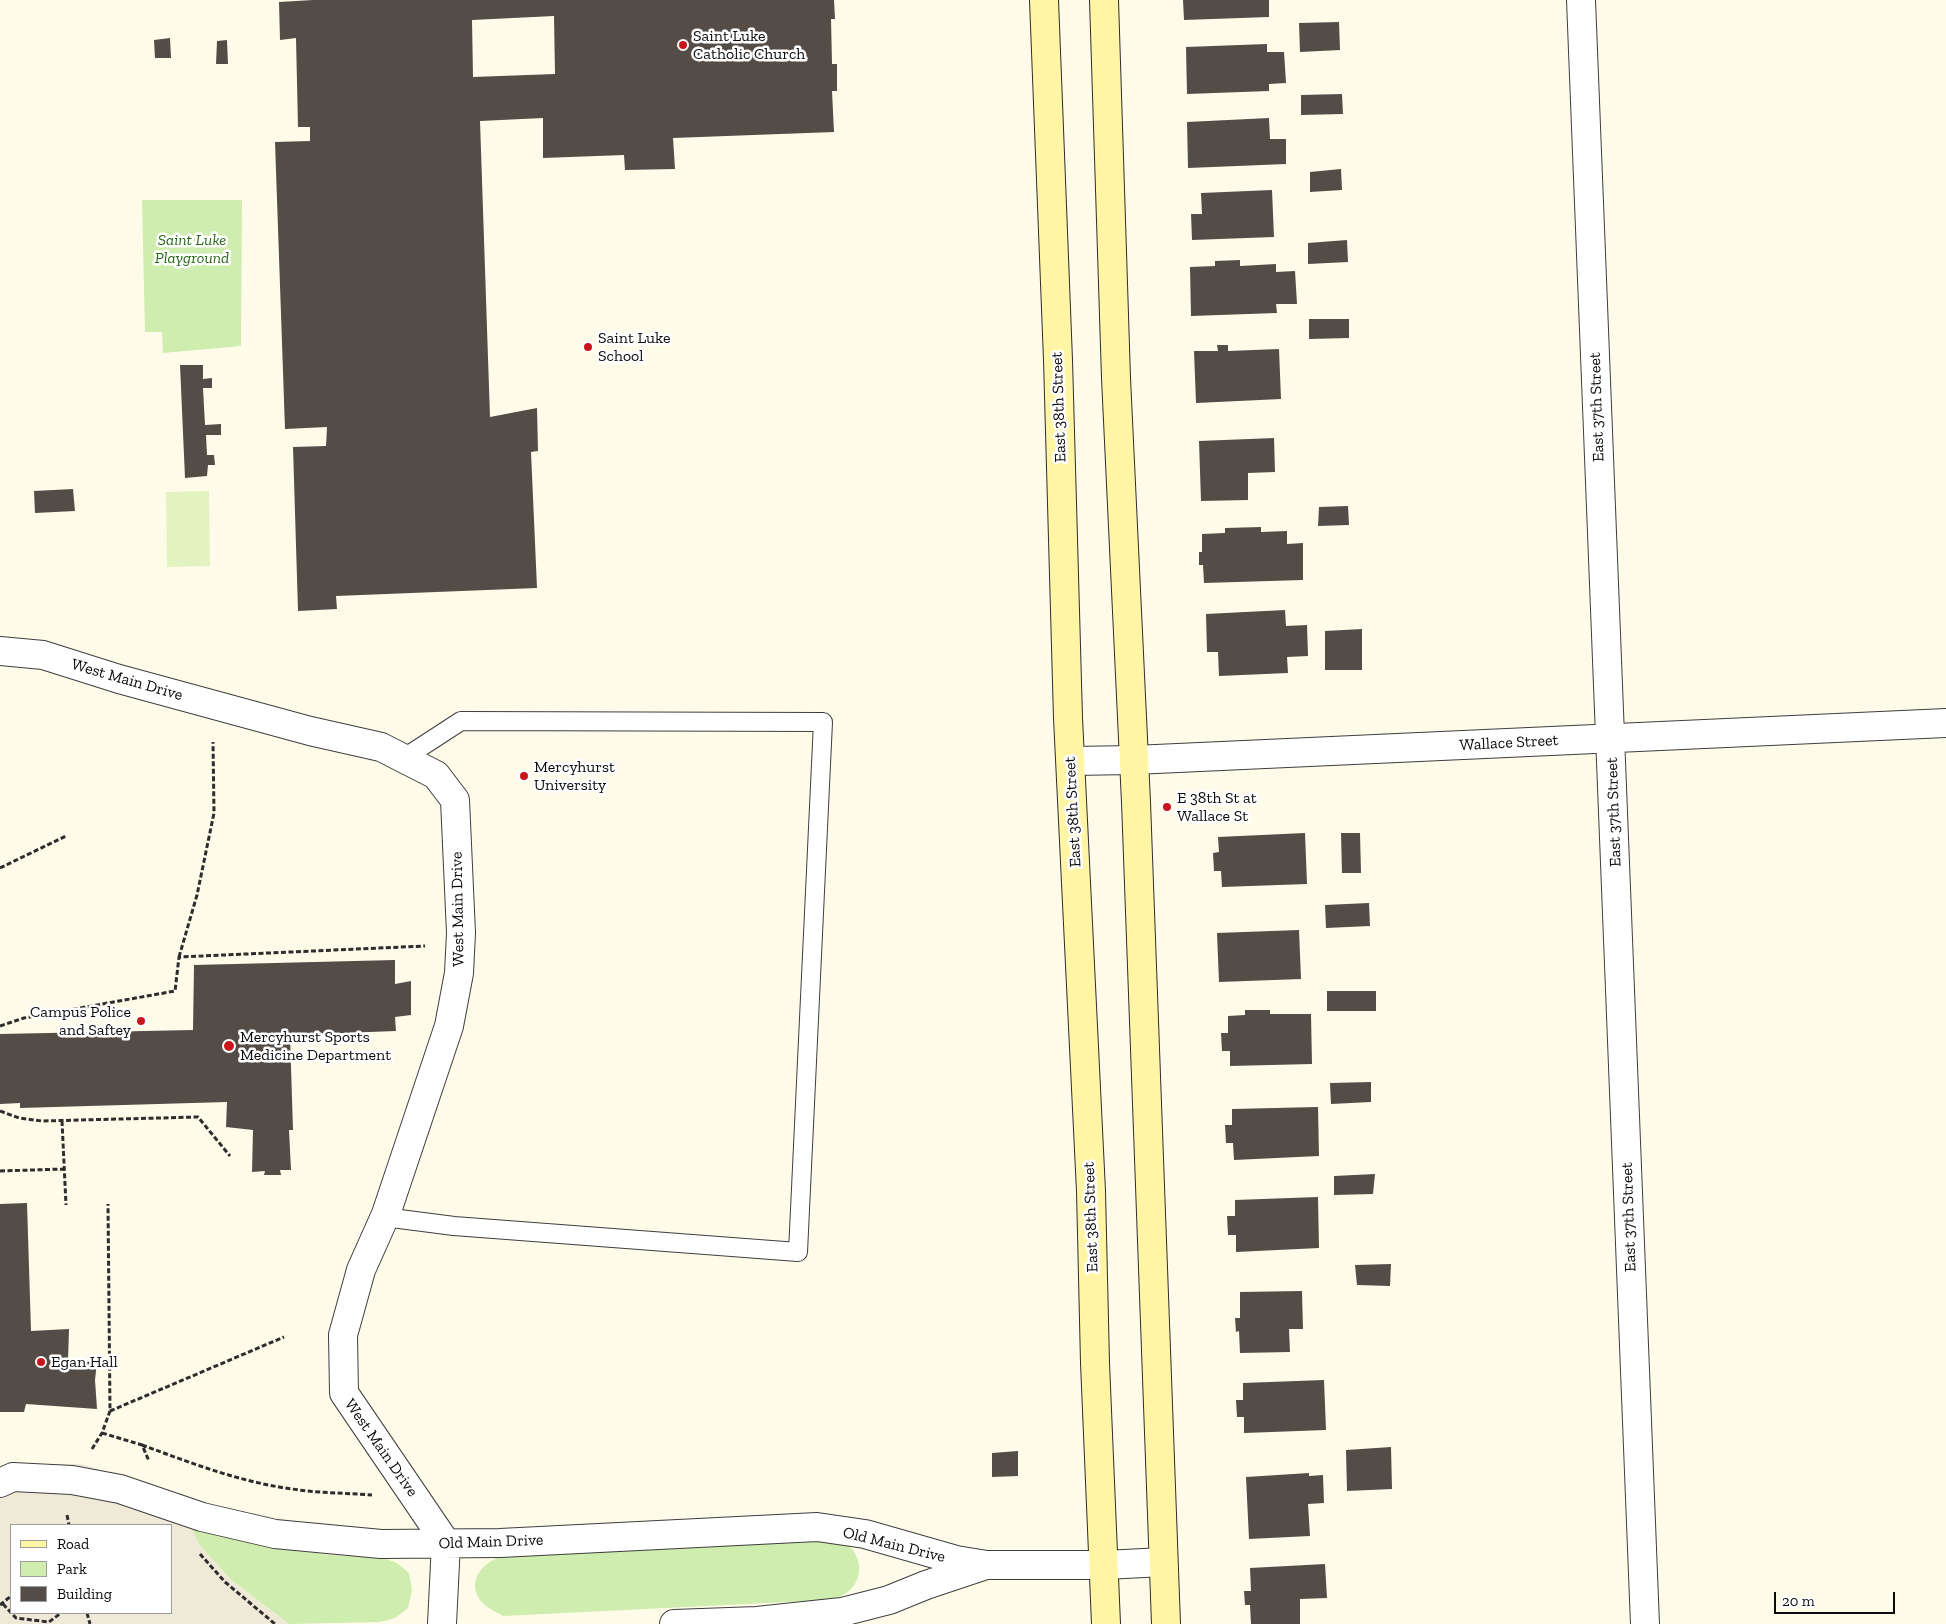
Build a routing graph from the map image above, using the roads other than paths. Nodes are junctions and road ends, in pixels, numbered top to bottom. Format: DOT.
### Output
graph roads {
  1 [pos="1044,0"];
  2 [pos="1104,0"];
  3 [pos="1581,0"];
  4 [pos="0,651"];
  5 [pos="1946,723"];
  6 [pos="1611,739"];
  7 [pos="404,758"];
  8 [pos="1134,760"];
  9 [pos="1071,761"];
  10 [pos="384,1217"];
  11 [pos="0,1483"];
  12 [pos="446,1544"];
  13 [pos="1164,1562"];
  14 [pos="987,1565"];
  15 [pos="1105,1565"];
  16 [pos="442,1624"];
  17 [pos="674,1624"];
  18 [pos="1106,1624"];
  19 [pos="1166,1624"];
  20 [pos="1645,1624"];
  1 -- 9 [label="main road, East 38th Street"];
  2 -- 8 [label="main road"];
  3 -- 6 [label="street, East 37th Street"];
  4 -- 7 [label="street, West Main Drive"];
  5 -- 6 [label="street, Wallace Street"];
  6 -- 8 [label="street, Wallace Street"];
  6 -- 20 [label="street, East 37th Street"];
  7 -- 10 [label="street, West Main Drive"];
  7 -- 10 [label="lane"];
  8 -- 9 [label="street, Wallace Street"];
  8 -- 13 [label="main road"];
  9 -- 15 [label="main road, East 38th Street"];
  10 -- 12 [label="street, West Main Drive"];
  11 -- 12 [label="street, Old Main Drive"];
  12 -- 14 [label="street, Old Main Drive"];
  12 -- 16 [label="street"];
  13 -- 15 [label="street, Old Main Drive"];
  13 -- 19 [label="main road"];
  14 -- 15 [label="street, Old Main Drive"];
  14 -- 17 [label="street, Old Main Drive"];
  15 -- 18 [label="main road, East 38th Street"];
}
